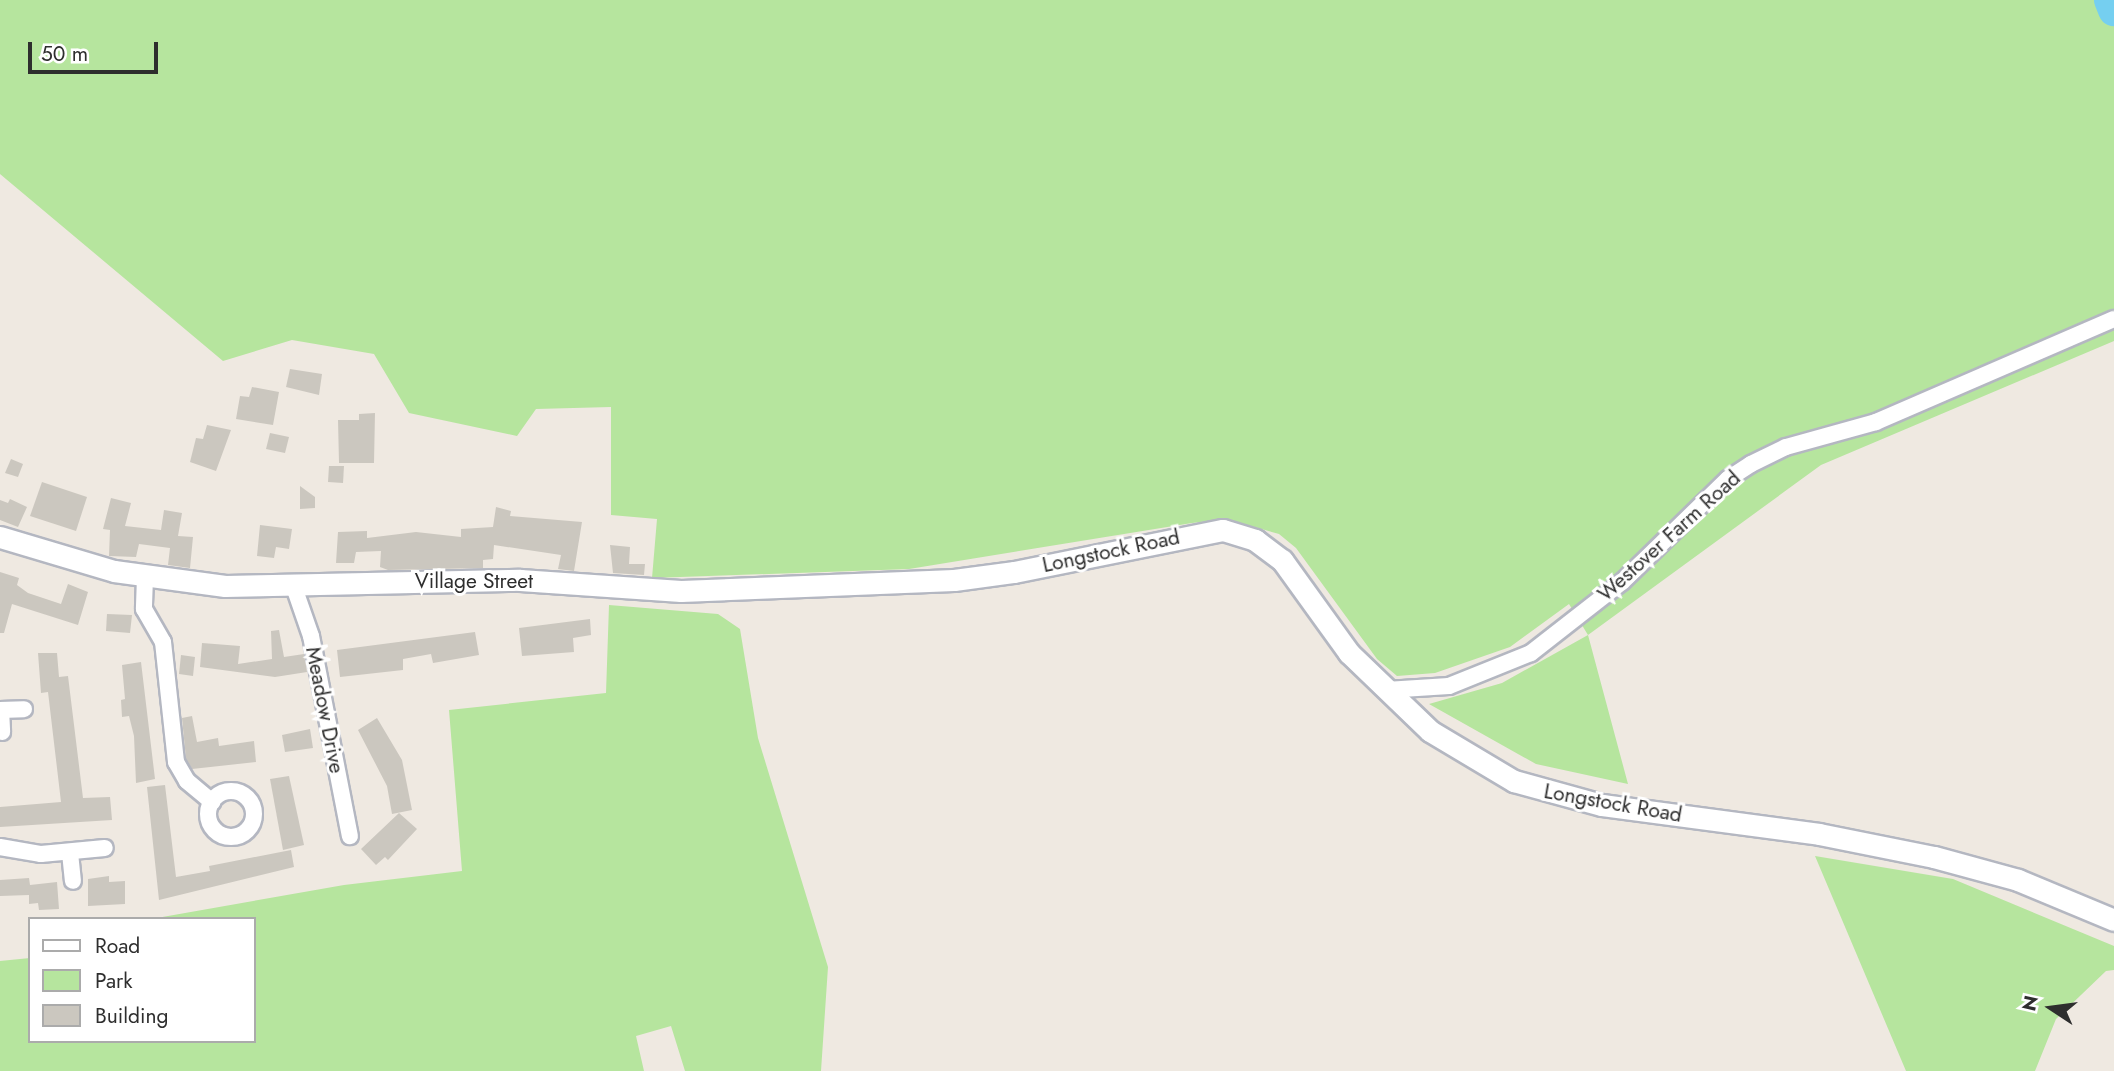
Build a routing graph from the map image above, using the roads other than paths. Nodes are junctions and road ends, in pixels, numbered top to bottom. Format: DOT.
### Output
graph roads {
  1 [pos="2114,319"];
  2 [pos="0,537"];
  3 [pos="145,577"];
  4 [pos="954,580"];
  5 [pos="294,587"];
  6 [pos="1386,690"];
  7 [pos="24,709"];
  8 [pos="0,710"];
  9 [pos="2,732"];
  10 [pos="212,802"];
  11 [pos="350,836"];
  12 [pos="0,847"];
  13 [pos="105,848"];
  14 [pos="70,853"];
  15 [pos="73,881"];
  16 [pos="2114,920"];
  1 -- 6 [label="street, Westover Farm Road"];
  2 -- 3 [label="street, Village Street"];
  3 -- 5 [label="street, Village Street"];
  3 -- 10 [label="street"];
  4 -- 5 [label="street, Village Street"];
  4 -- 6 [label="street, Longstock Road"];
  5 -- 11 [label="street, Meadow Drive"];
  6 -- 16 [label="street, Longstock Road"];
  7 -- 8 [label="street"];
  8 -- 9 [label="street"];
  12 -- 14 [label="street"];
  13 -- 14 [label="street"];
  14 -- 15 [label="street"];
}
